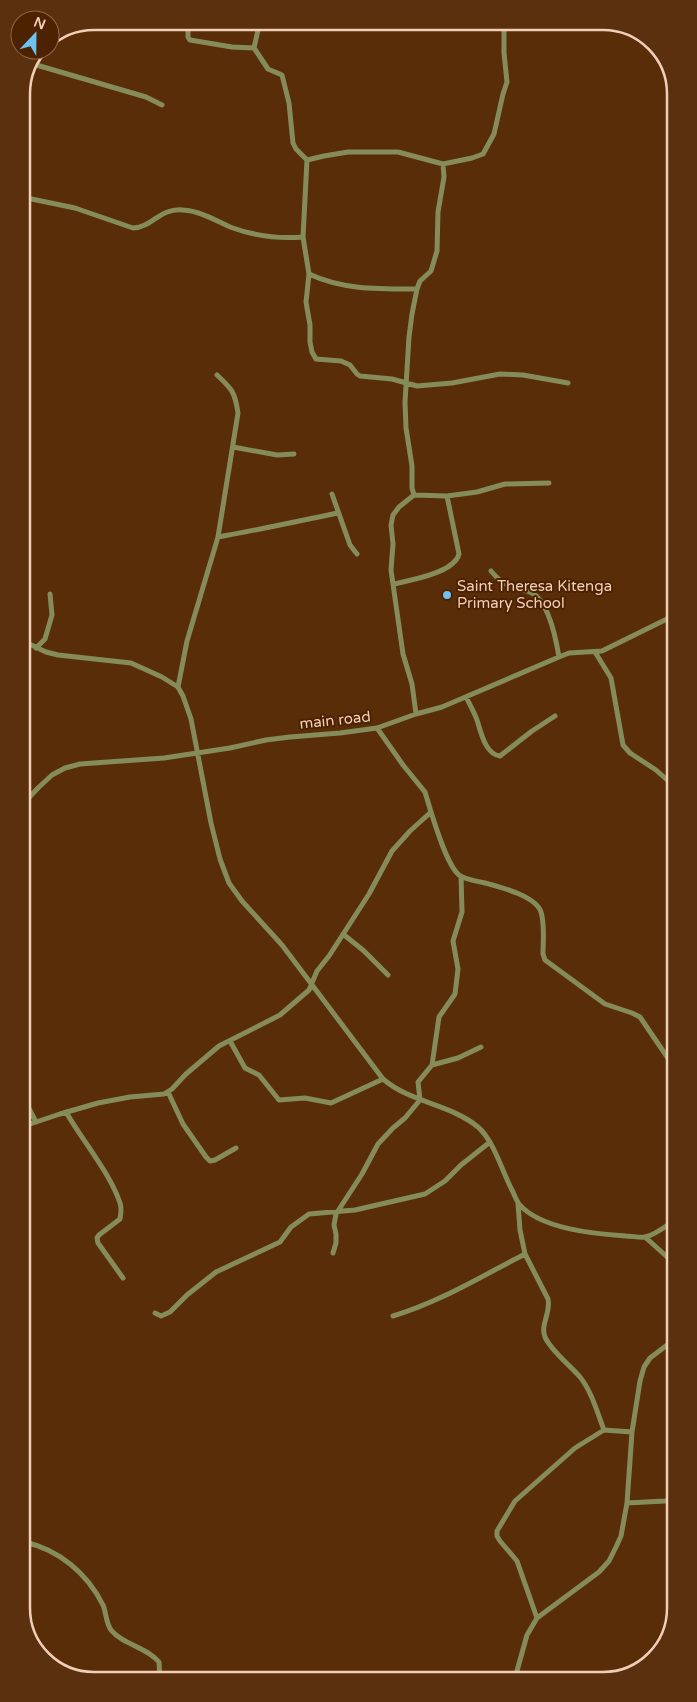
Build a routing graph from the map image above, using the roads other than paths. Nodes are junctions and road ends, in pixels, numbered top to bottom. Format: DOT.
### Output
graph roads {
  1 [pos="188,30"];
  2 [pos="258,30"];
  3 [pos="504,30"];
  4 [pos="254,48"];
  5 [pos="37,65"];
  6 [pos="162,105"];
  7 [pos="307,160"];
  8 [pos="443,164"];
  9 [pos="30,199"];
  10 [pos="303,237"];
  11 [pos="309,274"];
  12 [pos="417,289"];
  13 [pos="217,375"];
  14 [pos="568,383"];
  15 [pos="406,384"];
  16 [pos="234,446"];
  17 [pos="294,454"];
  18 [pos="549,483"];
  19 [pos="332,494"];
  20 [pos="414,495"];
  21 [pos="447,496"];
  22 [pos="338,512"];
  23 [pos="218,537"];
  24 [pos="357,554"];
  25 [pos="491,571"];
  26 [pos="394,584"];
  27 [pos="50,594"];
  28 [pos="667,619"];
  29 [pos="30,645"];
  30 [pos="36,648"];
  31 [pos="595,652"];
  32 [pos="559,657"];
  33 [pos="178,687"];
  34 [pos="466,697"];
  35 [pos="416,714"];
  36 [pos="554,716"];
  37 [pos="377,728"];
  38 [pos="197,753"];
  39 [pos="667,780"];
  40 [pos="30,797"];
  41 [pos="432,812"];
  42 [pos="461,876"];
  43 [pos="343,934"];
  44 [pos="388,975"];
  45 [pos="312,983"];
  46 [pos="230,1040"];
  47 [pos="481,1047"];
  48 [pos="667,1057"];
  49 [pos="432,1065"];
  50 [pos="383,1079"];
  51 [pos="168,1092"];
  52 [pos="420,1100"];
  53 [pos="30,1110"];
  54 [pos="66,1112"];
  55 [pos="36,1122"];
  56 [pos="30,1124"];
  57 [pos="490,1142"];
  58 [pos="236,1148"];
  59 [pos="518,1204"];
  60 [pos="338,1210"];
  61 [pos="667,1225"];
  62 [pos="645,1237"];
  63 [pos="333,1253"];
  64 [pos="525,1254"];
  65 [pos="667,1257"];
  66 [pos="123,1278"];
  67 [pos="155,1313"];
  68 [pos="393,1316"];
  69 [pos="667,1344"];
  70 [pos="604,1430"];
  71 [pos="632,1432"];
  72 [pos="667,1501"];
  73 [pos="627,1503"];
  74 [pos="30,1544"];
  75 [pos="537,1618"];
  76 [pos="160,1672"];
  77 [pos="517,1672"];
  1 -- 4 [label="street"];
  2 -- 4 [label="street"];
  3 -- 8 [label="street"];
  4 -- 7 [label="street"];
  5 -- 6 [label="street"];
  7 -- 8 [label="street"];
  7 -- 10 [label="street"];
  8 -- 12 [label="street"];
  9 -- 10 [label="street"];
  10 -- 11 [label="street"];
  11 -- 12 [label="street"];
  11 -- 15 [label="street"];
  12 -- 15 [label="street"];
  13 -- 16 [label="street"];
  14 -- 15 [label="street"];
  15 -- 20 [label="street"];
  16 -- 17 [label="street"];
  16 -- 23 [label="street"];
  18 -- 21 [label="street"];
  19 -- 22 [label="street"];
  20 -- 21 [label="street"];
  20 -- 26 [label="street"];
  21 -- 26 [label="street"];
  22 -- 23 [label="street"];
  22 -- 24 [label="street"];
  23 -- 33 [label="street"];
  25 -- 32 [label="street"];
  26 -- 35 [label="street"];
  27 -- 30 [label="street"];
  28 -- 31 [label="street, main road"];
  29 -- 30 [label="street"];
  30 -- 33 [label="street"];
  31 -- 32 [label="street, main road"];
  31 -- 39 [label="street"];
  32 -- 34 [label="street, main road"];
  33 -- 38 [label="street"];
  34 -- 35 [label="street, main road"];
  34 -- 36 [label="street"];
  35 -- 37 [label="street, main road"];
  37 -- 38 [label="street, main road"];
  37 -- 41 [label="street"];
  38 -- 40 [label="street, main road"];
  38 -- 45 [label="street"];
  41 -- 42 [label="street"];
  41 -- 43 [label="street"];
  42 -- 48 [label="street"];
  42 -- 49 [label="street"];
  43 -- 44 [label="street"];
  43 -- 45 [label="street"];
  45 -- 46 [label="street"];
  45 -- 50 [label="street"];
  46 -- 50 [label="street"];
  46 -- 51 [label="street"];
  47 -- 49 [label="street"];
  49 -- 52 [label="street"];
  50 -- 52 [label="street"];
  51 -- 54 [label="street"];
  51 -- 58 [label="street"];
  52 -- 57 [label="street"];
  52 -- 60 [label="street"];
  53 -- 55 [label="street"];
  54 -- 55 [label="street"];
  54 -- 66 [label="street"];
  55 -- 56 [label="street"];
  57 -- 59 [label="street"];
  57 -- 60 [label="street"];
  59 -- 62 [label="street"];
  59 -- 64 [label="street"];
  60 -- 63 [label="street"];
  60 -- 67 [label="street"];
  61 -- 62 [label="street"];
  62 -- 65 [label="street"];
  64 -- 68 [label="street"];
  64 -- 70 [label="street"];
  69 -- 71 [label="street"];
  70 -- 71 [label="street"];
  70 -- 75 [label="street"];
  71 -- 73 [label="street"];
  72 -- 73 [label="street"];
  73 -- 75 [label="street"];
  74 -- 76 [label="street"];
  75 -- 77 [label="street"];
}
